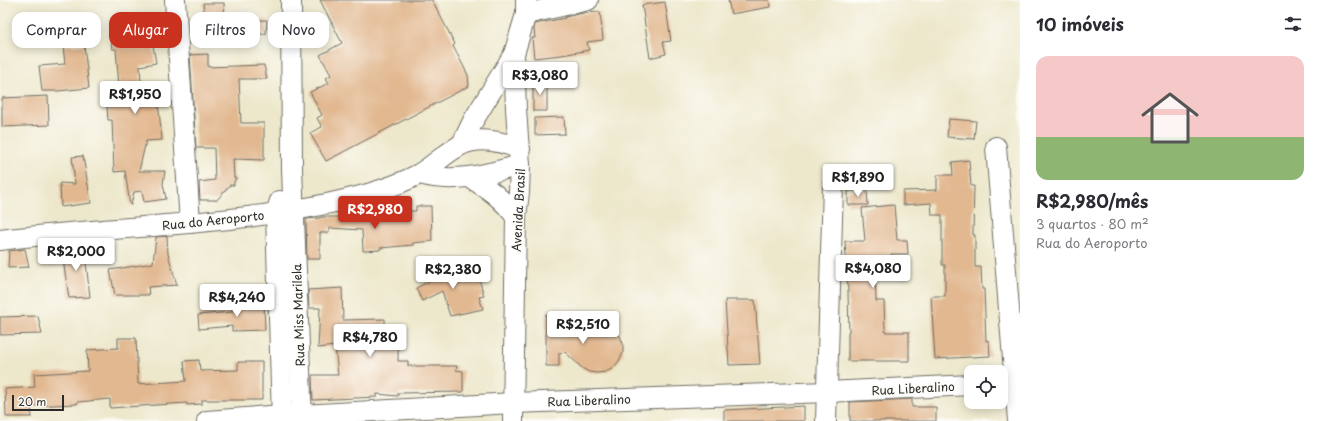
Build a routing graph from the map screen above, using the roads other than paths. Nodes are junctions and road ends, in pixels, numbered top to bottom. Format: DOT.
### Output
graph roads {
  1 [pos="175,0"];
  2 [pos="291,0"];
  3 [pos="588,0"];
  4 [pos="526,7"];
  5 [pos="514,54"];
  6 [pos="462,144"];
  7 [pos="996,147"];
  8 [pos="520,157"];
  9 [pos="420,174"];
  10 [pos="469,177"];
  11 [pos="833,186"];
  12 [pos="285,212"];
  13 [pos="516,217"];
  14 [pos="190,223"];
  15 [pos="0,240"];
  16 [pos="1012,383"];
  17 [pos="964,385"];
  18 [pos="827,392"];
  19 [pos="513,412"];
  20 [pos="282,418"];
  21 [pos="302,418"];
  22 [pos="207,421"];
  23 [pos="826,421"];
  24 [pos="1018,421"];
  1 -- 14 [label="street"];
  2 -- 12 [label="street"];
  3 -- 4 [label="street"];
  4 -- 5 [label="street, Avenida Brasil"];
  5 -- 6 [label="street"];
  5 -- 8 [label="street, Avenida Brasil"];
  6 -- 8 [label="street"];
  6 -- 9 [label="street, Rua do Aeroporto"];
  7 -- 16 [label="street"];
  8 -- 10 [label="street"];
  8 -- 13 [label="street, Avenida Brasil"];
  9 -- 10 [label="street"];
  9 -- 12 [label="street, Rua do Aeroporto"];
  10 -- 13 [label="street"];
  11 -- 18 [label="street"];
  12 -- 14 [label="street, Rua do Aeroporto"];
  12 -- 20 [label="street, Rua Miss Marilela"];
  12 -- 21 [label="street, Rua Miss Marilela"];
  13 -- 19 [label="street, Avenida Brasil"];
  14 -- 15 [label="street, Rua do Aeroporto"];
  16 -- 24 [label="street"];
  17 -- 18 [label="street, Rua Liberalino"];
  18 -- 19 [label="street, Rua Liberalino"];
  18 -- 23 [label="street"];
  19 -- 21 [label="street, Rua Liberalino"];
  20 -- 21 [label="street, Rua Liberalino"];
  20 -- 22 [label="street, Rua Liberalino"];
}
